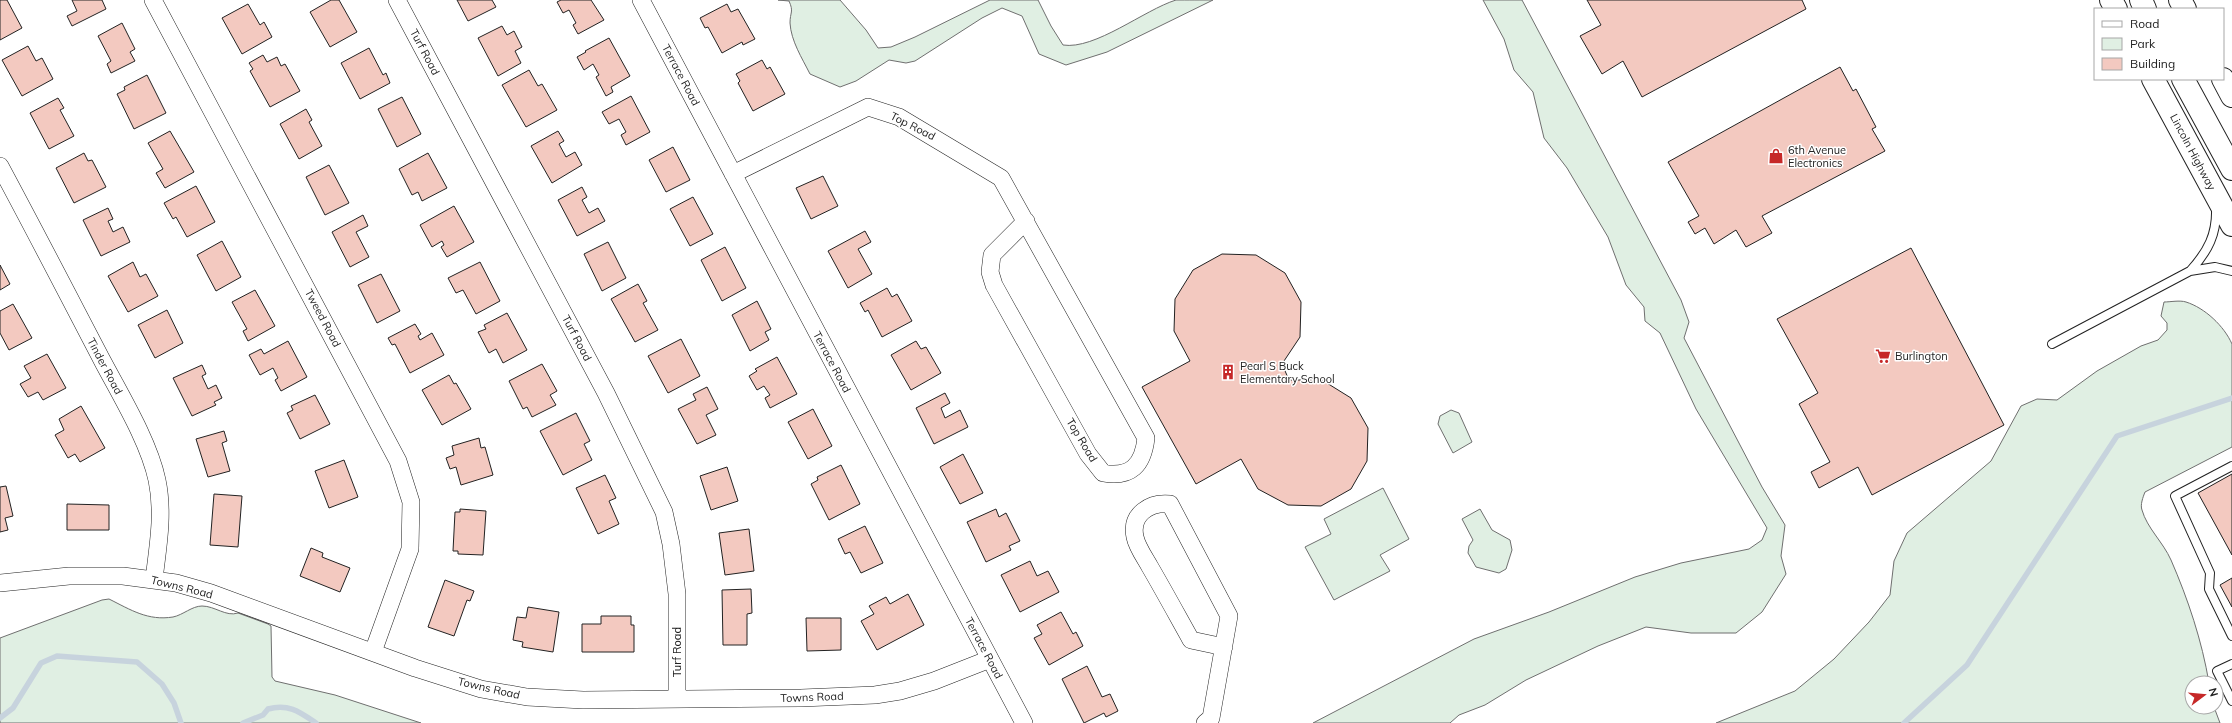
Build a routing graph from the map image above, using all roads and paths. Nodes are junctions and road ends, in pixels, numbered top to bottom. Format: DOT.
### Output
graph roads {
  1 [pos="153,0"];
  2 [pos="397,0"];
  3 [pos="641,0"];
  4 [pos="2155,80"];
  5 [pos="2184,80"];
  6 [pos="2224,80"];
  7 [pos="2232,96"];
  8 [pos="0,166"];
  9 [pos="2232,169"];
  10 [pos="733,174"];
  11 [pos="2215,193"];
  12 [pos="1026,221"];
  13 [pos="2232,225"];
  14 [pos="2190,271"];
  15 [pos="2232,271"];
  16 [pos="2052,344"];
  17 [pos="2232,466"];
  18 [pos="154,579"];
  19 [pos="0,583"];
  20 [pos="2232,636"];
  21 [pos="1224,648"];
  22 [pos="373,652"];
  23 [pos="990,659"];
  24 [pos="2232,664"];
  25 [pos="677,699"];
  26 [pos="2232,701"];
  27 [pos="1024,723"];
  28 [pos="1205,723"];
  1 -- 22 [label="street, Tweed Road"];
  2 -- 25 [label="street, Turf Road"];
  3 -- 10 [label="street, Terrace Road"];
  4 -- 11 [label="main road, Lincoln Highway"];
  5 -- 9 [label="main road"];
  6 -- 7 [label="main road"];
  8 -- 18 [label="street, Tinder Road"];
  10 -- 12 [label="street, Top Road"];
  10 -- 23 [label="street, Terrace Road"];
  11 -- 13 [label="main road, Lincoln Highway"];
  11 -- 14 [label="lane"];
  12 -- 12 [label="street, Top Road"];
  14 -- 15 [label="lane"];
  14 -- 16 [label="lane"];
  17 -- 20 [label="lane"];
  18 -- 19 [label="street, Towns Road"];
  18 -- 22 [label="street, Towns Road"];
  21 -- 21 [label="street"];
  21 -- 28 [label="street"];
  22 -- 25 [label="street, Towns Road"];
  23 -- 25 [label="street, Towns Road"];
  23 -- 27 [label="street, Terrace Road"];
  24 -- 26 [label="lane"];
}
